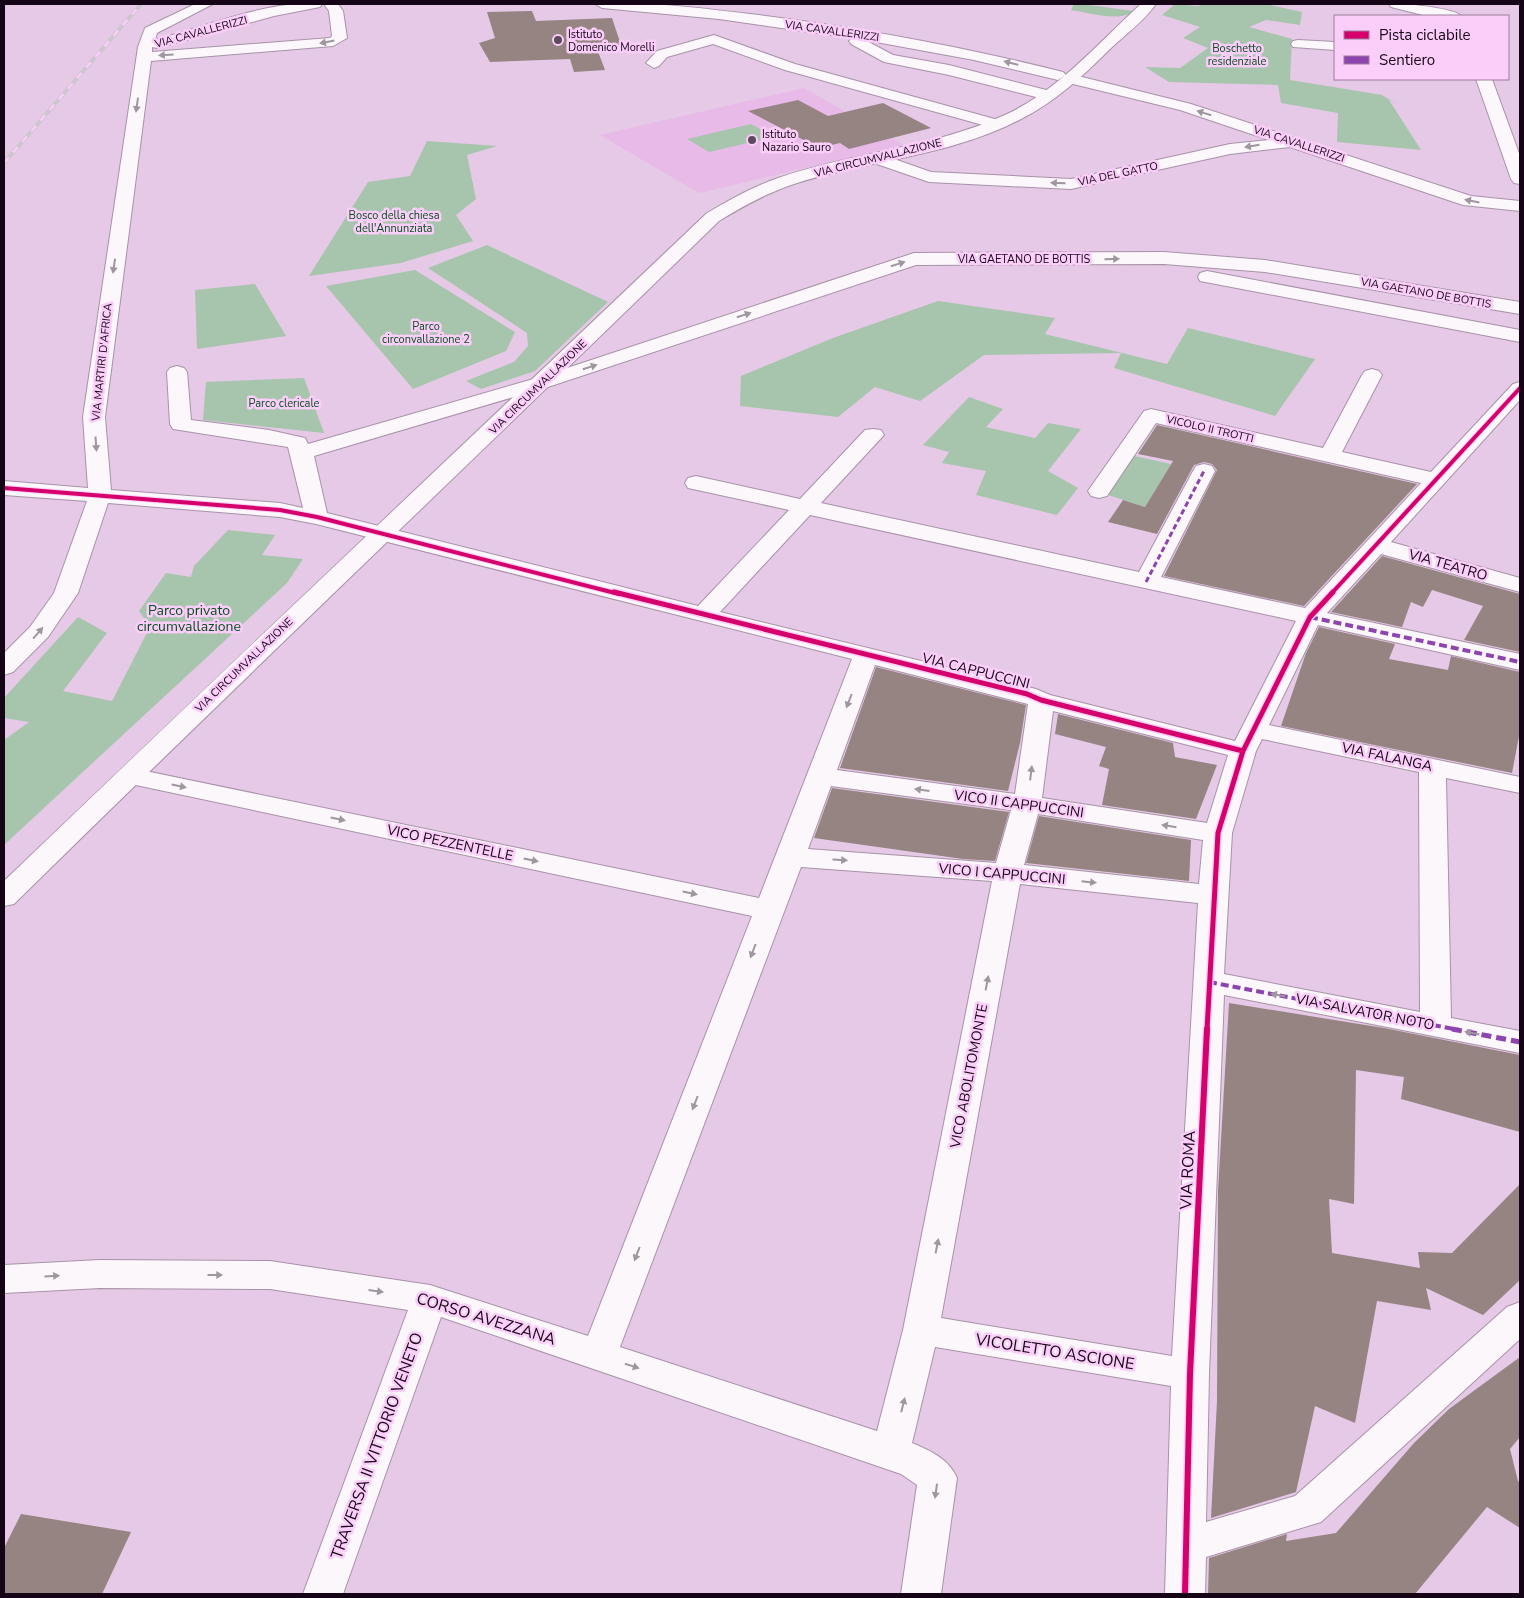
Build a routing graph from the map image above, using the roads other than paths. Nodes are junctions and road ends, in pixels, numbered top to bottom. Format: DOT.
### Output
graph roads {
  1 [pos="206,4"];
  2 [pos="315,4"];
  3 [pos="331,4"];
  4 [pos="602,4"];
  5 [pos="1149,4"];
  6 [pos="1396,4"];
  7 [pos="647,9"];
  8 [pos="1446,15"];
  9 [pos="714,39"];
  10 [pos="759,40"];
  11 [pos="1298,44"];
  12 [pos="1334,46"];
  13 [pos="842,50"];
  14 [pos="145,52"];
  15 [pos="889,59"];
  16 [pos="654,63"];
  17 [pos="1058,75"];
  18 [pos="1078,80"];
  19 [pos="1484,80"];
  20 [pos="1048,95"];
  21 [pos="996,124"];
  22 [pos="1301,144"];
  23 [pos="877,158"];
  24 [pos="1520,178"];
  25 [pos="1520,206"];
  26 [pos="1179,273"];
  27 [pos="1520,308"];
  28 [pos="1520,336"];
  29 [pos="176,372"];
  30 [pos="1372,375"];
  31 [pos="544,382"];
  32 [pos="1520,388"];
  33 [pos="874,435"];
  34 [pos="302,453"];
  35 [pos="1330,456"];
  36 [pos="1204,471"];
  37 [pos="1436,480"];
  38 [pos="696,483"];
  39 [pos="4,488"];
  40 [pos="1098,491"];
  41 [pos="100,495"];
  42 [pos="806,507"];
  43 [pos="317,517"];
  44 [pos="385,533"];
  45 [pos="1376,545"];
  46 [pos="1146,582"];
  47 [pos="1520,586"];
  48 [pos="702,615"];
  49 [pos="1310,617"];
  50 [pos="866,656"];
  51 [pos="1520,662"];
  52 [pos="4,667"];
  53 [pos="1041,700"];
  54 [pos="1248,740"];
  55 [pos="1432,766"];
  56 [pos="131,776"];
  57 [pos="820,776"];
  58 [pos="1520,784"];
  59 [pos="1027,804"];
  60 [pos="1218,833"];
  61 [pos="791,857"];
  62 [pos="1008,873"];
  63 [pos="1213,895"];
  64 [pos="4,897"];
  65 [pos="769,910"];
  66 [pos="1209,982"];
  67 [pos="1436,1026"];
  68 [pos="1520,1042"];
  69 [pos="4,1279"];
  70 [pos="430,1299"];
  71 [pos="1520,1317"];
  72 [pos="921,1330"];
  73 [pos="599,1355"];
  74 [pos="1190,1374"];
  75 [pos="891,1452"];
  76 [pos="1187,1545"];
  77 [pos="323,1594"];
  78 [pos="921,1594"];
  79 [pos="1185,1594"];
  1 -- 14 [label="street, VIA MARTIRI D'AFRICA"];
  2 -- 14 [label="street, VIA CAVALLERIZZI"];
  3 -- 14 [label="street, one-way"];
  4 -- 7 [label="street, VIA CAVALLERIZZI"];
  5 -- 20 [label="street, VIA CIRCUMVALLAZIONE"];
  6 -- 8 [label="street"];
  7 -- 15 [label="street"];
  17 -- 7 [label="street, VIA CAVALLERIZZI, one-way"];
  9 -- 10 [label="street"];
  9 -- 16 [label="street"];
  9 -- 21 [label="street"];
  11 -- 12 [label="street"];
  13 -- 15 [label="street"];
  14 -- 41 [label="street, VIA MARTIRI D'AFRICA, one-way"];
  15 -- 20 [label="street"];
  22 -- 18 [label="street, VIA CAVALLERIZZI, one-way"];
  19 -- 24 [label="street"];
  20 -- 21 [label="street, VIA CIRCUMVALLAZIONE"];
  21 -- 23 [label="street, VIA CIRCUMVALLAZIONE"];
  22 -- 23 [label="street, VIA DEL GATTO, one-way"];
  25 -- 22 [label="street, VIA CAVALLERIZZI, one-way"];
  23 -- 31 [label="street, VIA CIRCUMVALLAZIONE"];
  26 -- 28 [label="street"];
  31 -- 27 [label="street, VIA GAETANO DE BOTTIS, one-way"];
  29 -- 34 [label="street"];
  30 -- 35 [label="street"];
  31 -- 34 [label="street, VIA GAETANO DE BOTTIS"];
  31 -- 44 [label="street, VIA CIRCUMVALLAZIONE"];
  32 -- 37 [label="street, VIA ROMA"];
  33 -- 42 [label="street"];
  34 -- 43 [label="street"];
  35 -- 37 [label="street, VICOLO II TROTTI"];
  35 -- 40 [label="street, VICOLO II TROTTI"];
  36 -- 46 [label="street"];
  37 -- 45 [label="street, VIA ROMA"];
  38 -- 42 [label="street"];
  39 -- 41 [label="street, VIA CAPPUCCINI"];
  41 -- 43 [label="street, VIA CAPPUCCINI"];
  52 -- 41 [label="street, VIA MARTIRI D'AFRICA, one-way"];
  42 -- 46 [label="street"];
  42 -- 48 [label="street"];
  43 -- 44 [label="street, VIA CAPPUCCINI"];
  44 -- 48 [label="street, VIA CAPPUCCINI"];
  44 -- 56 [label="street, VIA CIRCUMVALLAZIONE"];
  45 -- 47 [label="street, VIA TEATRO"];
  45 -- 49 [label="street, VIA ROMA"];
  46 -- 49 [label="street"];
  48 -- 50 [label="street, VIA CAPPUCCINI"];
  49 -- 51 [label="street"];
  49 -- 54 [label="street, VIA ROMA"];
  50 -- 53 [label="street, VIA CAPPUCCINI"];
  50 -- 57 [label="street, one-way"];
  53 -- 54 [label="street, VIA CAPPUCCINI"];
  59 -- 53 [label="street, VICO ABOLITOMONTE, one-way"];
  54 -- 55 [label="street, VIA FALANGA"];
  54 -- 60 [label="street, VIA ROMA"];
  55 -- 58 [label="street, VIA FALANGA"];
  55 -- 67 [label="street"];
  56 -- 64 [label="street, VIA CIRCUMVALLAZIONE"];
  56 -- 65 [label="street, VICO PEZZENTELLE, one-way"];
  59 -- 57 [label="street, VICO II CAPPUCCINI, one-way"];
  57 -- 61 [label="street"];
  60 -- 59 [label="street, VICO II CAPPUCCINI, one-way"];
  59 -- 62 [label="street, VICO ABOLITOMONTE"];
  60 -- 63 [label="street, VIA ROMA"];
  61 -- 62 [label="street, VICO I CAPPUCCINI, one-way"];
  61 -- 65 [label="street"];
  62 -- 63 [label="street, VICO I CAPPUCCINI, one-way"];
  72 -- 62 [label="street, VICO ABOLITOMONTE, one-way"];
  63 -- 66 [label="street, VIA ROMA"];
  65 -- 73 [label="street, one-way"];
  67 -- 66 [label="street, VIA SALVATOR NOTO, one-way"];
  66 -- 74 [label="street, VIA ROMA"];
  68 -- 67 [label="street, VIA SALVATOR NOTO, one-way"];
  69 -- 70 [label="street, CORSO AVEZZANA, one-way"];
  70 -- 73 [label="street, CORSO AVEZZANA"];
  70 -- 77 [label="street, TRAVERSA II VITTORIO VENETO"];
  71 -- 76 [label="street"];
  72 -- 74 [label="street, VICOLETTO ASCIONE"];
  75 -- 72 [label="street, VICO ABOLITOMONTE, one-way"];
  73 -- 75 [label="street, CORSO AVEZZANA, one-way"];
  74 -- 76 [label="street, VIA ROMA"];
  75 -- 78 [label="street, CORSO AVEZZANA, one-way"];
  76 -- 79 [label="street, VIA ROMA"];
}
